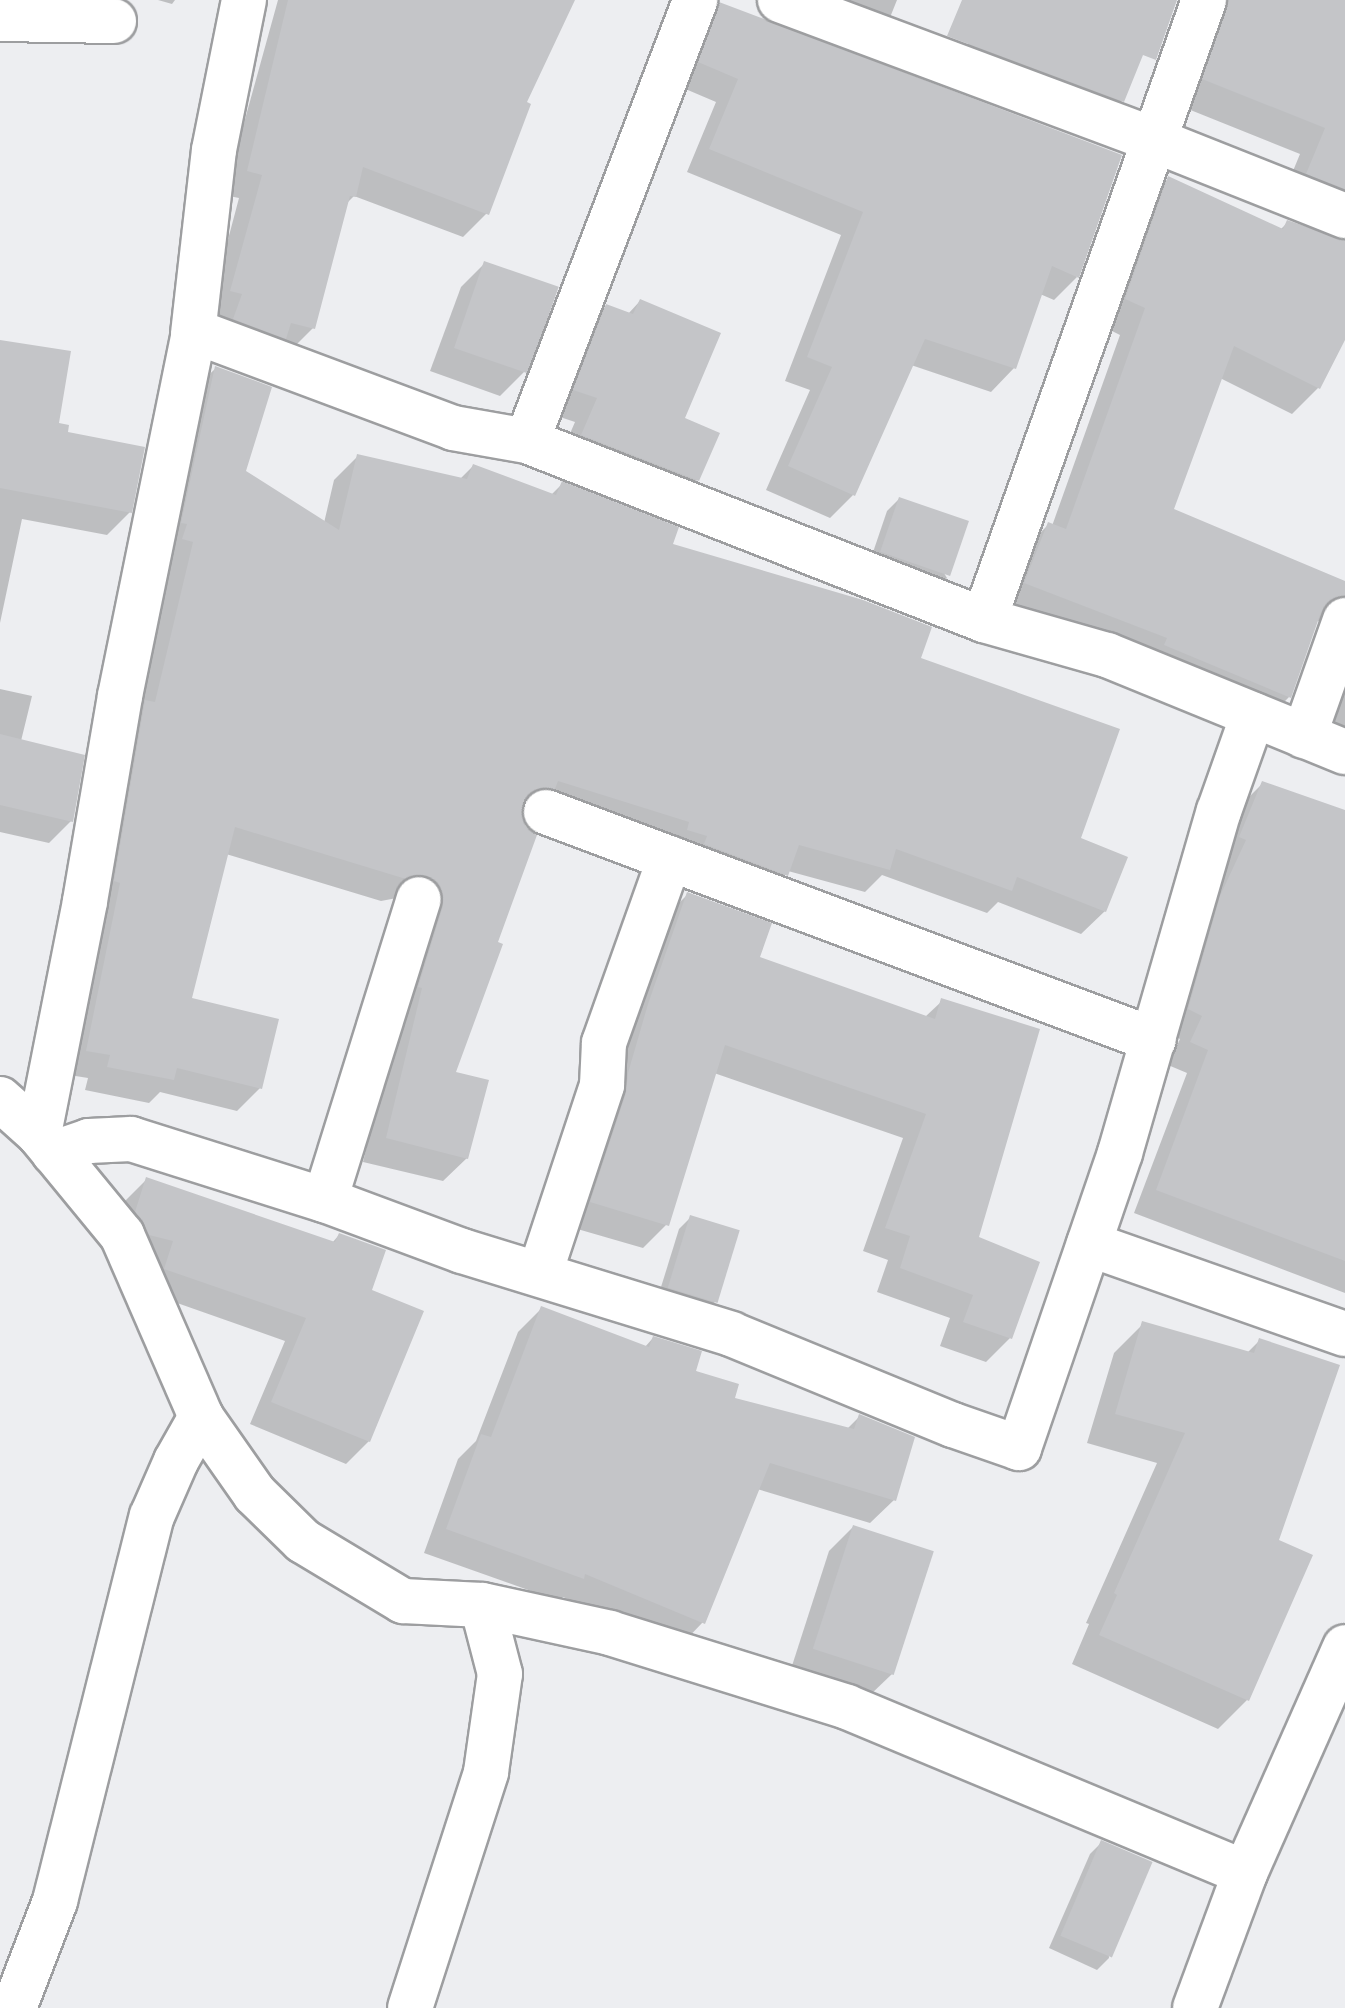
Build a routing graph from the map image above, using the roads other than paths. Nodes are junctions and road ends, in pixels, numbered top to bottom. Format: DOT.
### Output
graph roads {
  1 [pos="244,0"];
  2 [pos="695,0"];
  3 [pos="780,0"];
  4 [pos="1204,0"];
  5 [pos="0,19"];
  6 [pos="114,21"];
  7 [pos="1154,140"];
  8 [pos="1345,216"];
  9 [pos="193,334"];
  10 [pos="527,441"];
  11 [pos="984,620"];
  12 [pos="1345,620"];
  13 [pos="1253,715"];
  14 [pos="1304,736"];
  15 [pos="1345,752"];
  16 [pos="546,812"];
  17 [pos="670,858"];
  18 [pos="419,899"];
  19 [pos="1154,1040"];
  20 [pos="0,1099"];
  21 [pos="46,1143"];
  22 [pos="325,1200"];
  23 [pos="1089,1244"];
  24 [pos="540,1273"];
  25 [pos="1345,1334"];
  26 [pos="201,1417"];
  27 [pos="482,1605"];
  28 [pos="1345,1647"];
  29 [pos="1245,1873"];
  30 [pos="14,2008"];
  31 [pos="410,2008"];
  32 [pos="1195,2008"];
  1 -- 9 [label="street"];
  2 -- 10 [label="street"];
  3 -- 7 [label="street"];
  4 -- 7 [label="street"];
  5 -- 6 [label="street"];
  7 -- 8 [label="street"];
  7 -- 11 [label="street"];
  9 -- 10 [label="street"];
  9 -- 21 [label="street"];
  10 -- 11 [label="street"];
  11 -- 13 [label="street"];
  12 -- 14 [label="street"];
  13 -- 14 [label="street"];
  13 -- 19 [label="street"];
  14 -- 15 [label="street"];
  16 -- 17 [label="street"];
  17 -- 19 [label="street"];
  17 -- 24 [label="street"];
  18 -- 22 [label="street"];
  19 -- 23 [label="street"];
  20 -- 21 [label="street"];
  21 -- 22 [label="street"];
  21 -- 26 [label="street"];
  22 -- 24 [label="street"];
  23 -- 24 [label="street"];
  23 -- 25 [label="street"];
  26 -- 27 [label="street"];
  26 -- 30 [label="street"];
  27 -- 29 [label="street"];
  27 -- 31 [label="street"];
  28 -- 29 [label="street"];
  29 -- 32 [label="street"];
}
